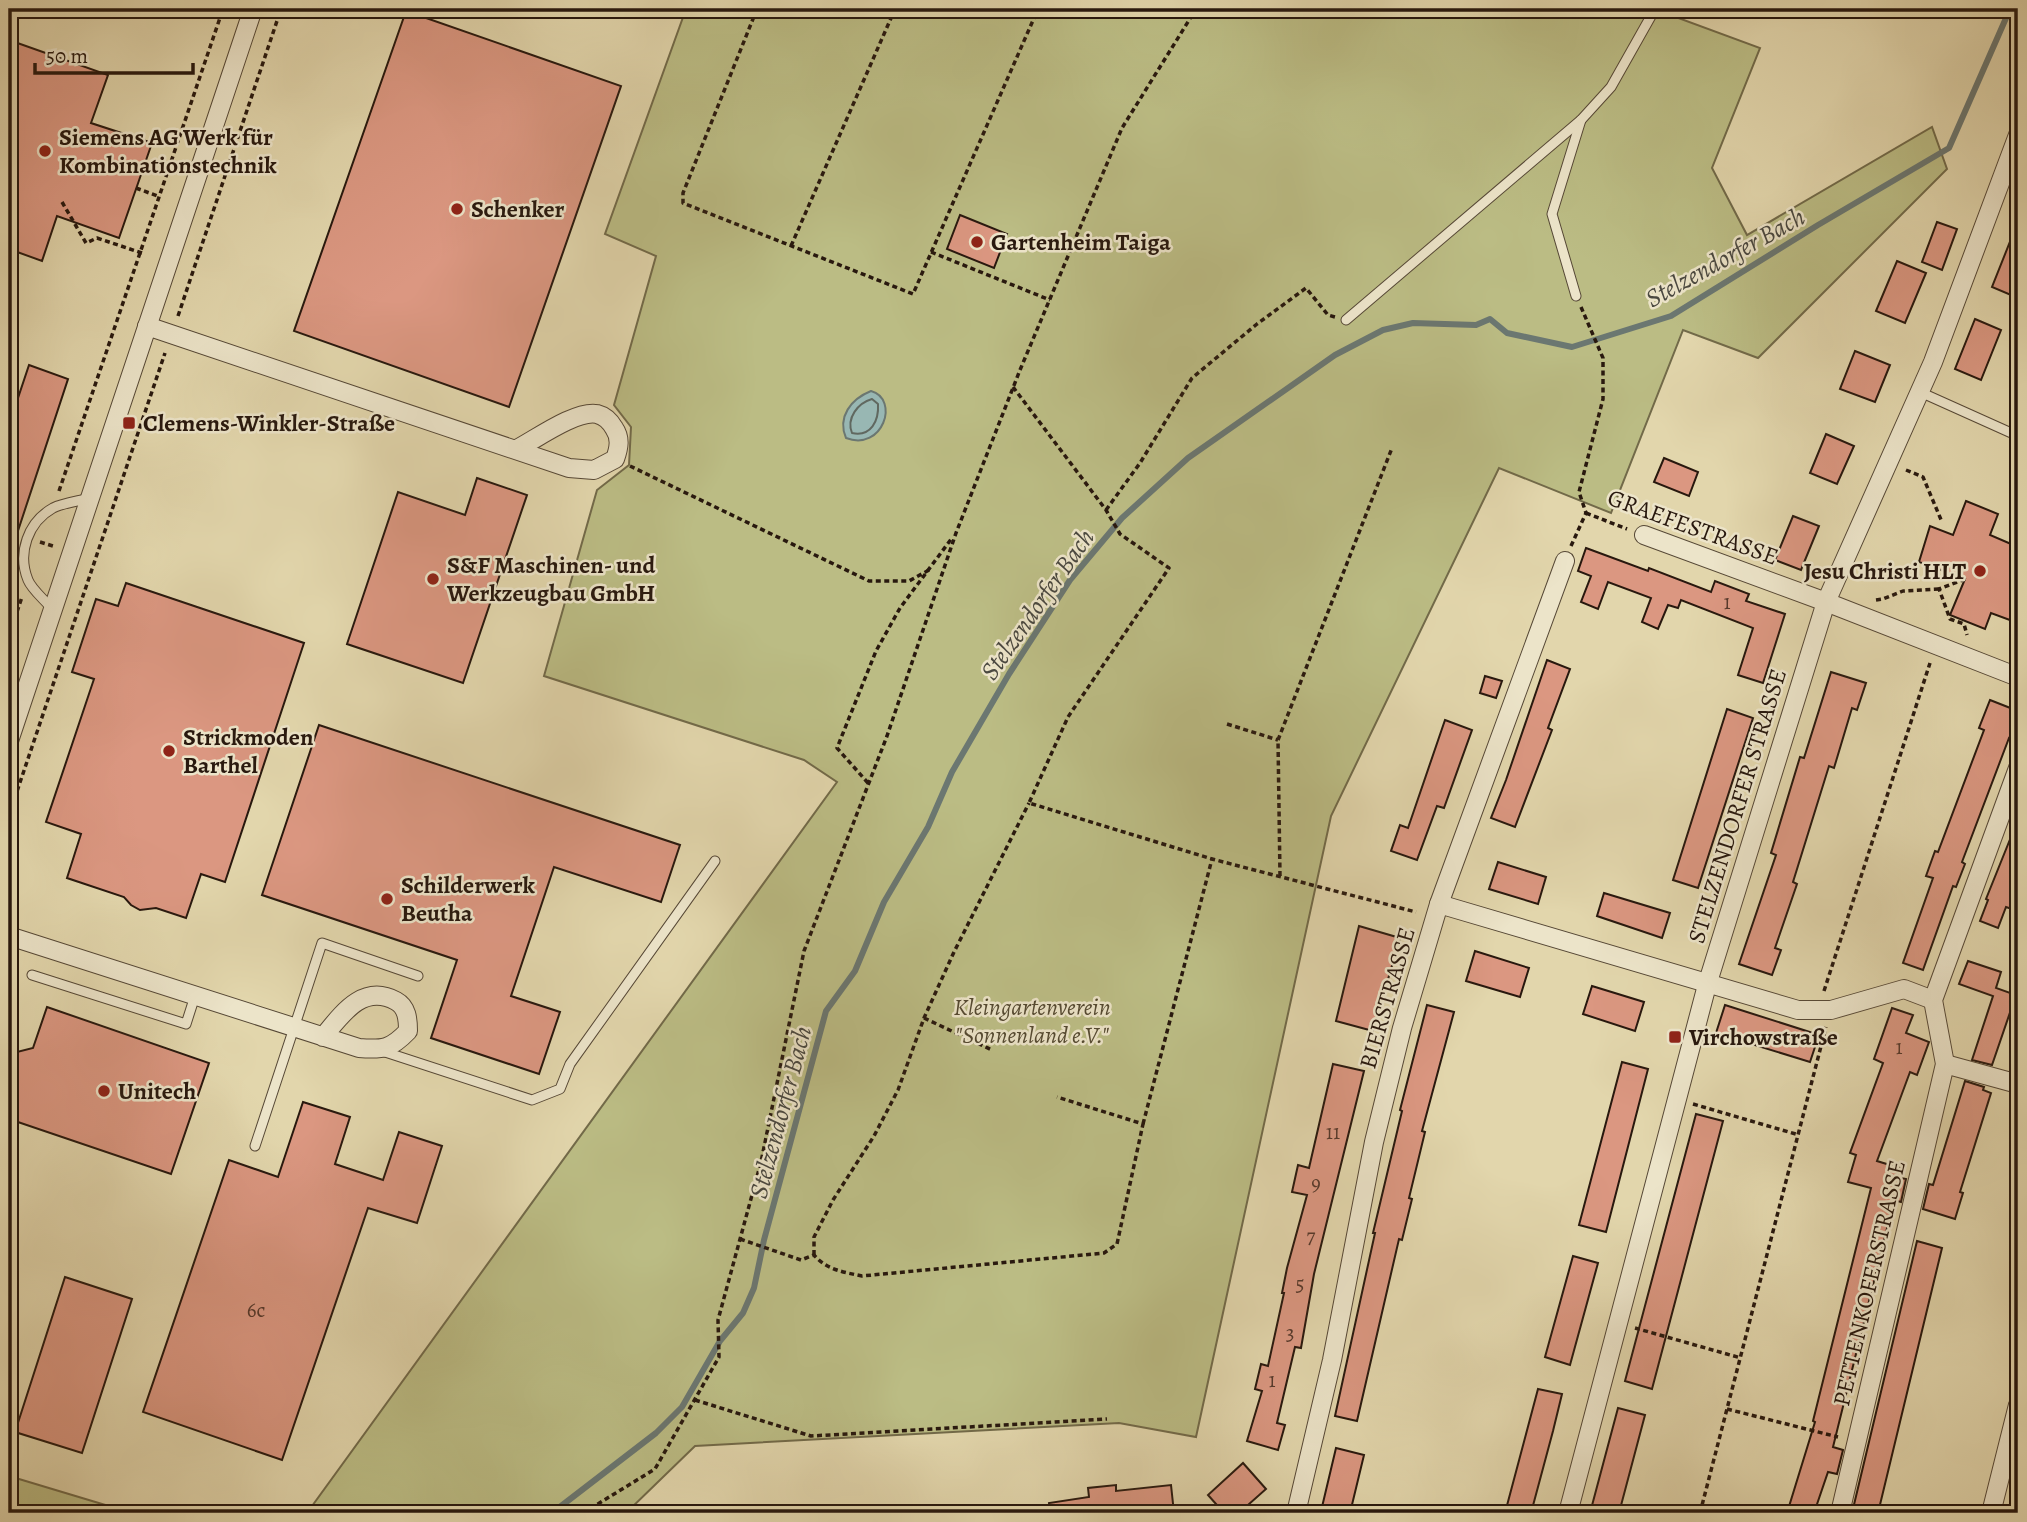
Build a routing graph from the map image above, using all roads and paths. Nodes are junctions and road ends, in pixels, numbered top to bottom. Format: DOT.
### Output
graph roads {
  1 [pos="223,9"];
  2 [pos="253,9"];
  3 [pos="281,9"];
  4 [pos="757,9"];
  5 [pos="895,9"];
  6 [pos="1038,9"];
  7 [pos="1196,9"];
  8 [pos="1295,9"];
  9 [pos="1343,9"];
  10 [pos="1655,9"];
  11 [pos="1581,120"];
  12 [pos="2018,135"];
  13 [pos="136,188"];
  14 [pos="160,197"];
  15 [pos="62,202"];
  16 [pos="791,246"];
  17 [pos="931,252"];
  18 [pos="142,253"];
  19 [pos="1576,296"];
  20 [pos="1050,300"];
  21 [pos="1346,320"];
  22 [pos="146,326"];
  23 [pos="171,335"];
  24 [pos="1013,387"];
  25 [pos="1920,392"];
  26 [pos="2018,436"];
  27 [pos="1392,448"];
  28 [pos="517,449"];
  29 [pos="615,459"];
  30 [pos="1888,463"];
  31 [pos="90,498"];
  32 [pos="53,508"];
  33 [pos="1106,510"];
  34 [pos="1586,513"];
  35 [pos="1942,522"];
  36 [pos="956,533"];
  37 [pos="1644,535"];
  38 [pos="41,542"];
  39 [pos="1565,561"];
  40 [pos="929,570"];
  41 [pos="1965,579"];
  42 [pos="28,581"];
  43 [pos="1939,589"];
  44 [pos="1871,600"];
  45 [pos="1826,602"];
  46 [pos="53,609"];
  47 [pos="9,636"];
  48 [pos="1968,637"];
  49 [pos="1936,645"];
  50 [pos="2018,677"];
  51 [pos="1227,724"];
  52 [pos="1278,740"];
  53 [pos="9,741"];
  54 [pos="2018,768"];
  55 [pos="868,783"];
  56 [pos="1030,803"];
  57 [pos="9,815"];
  58 [pos="1212,859"];
  59 [pos="715,862"];
  60 [pos="1280,876"];
  61 [pos="1437,910"];
  62 [pos="9,936"];
  63 [pos="32,975"];
  64 [pos="418,976"];
  65 [pos="1707,985"];
  66 [pos="195,996"];
  67 [pos="1933,1000"];
  68 [pos="1831,1010"];
  69 [pos="924,1018"];
  70 [pos="293,1027"];
  71 [pos="323,1037"];
  72 [pos="377,1049"];
  73 [pos="992,1050"];
  74 [pos="1945,1064"];
  75 [pos="2018,1084"];
  76 [pos="1057,1097"];
  77 [pos="1678,1100"];
  78 [pos="1143,1124"];
  79 [pos="1798,1135"];
  80 [pos="255,1146"];
  81 [pos="740,1239"];
  82 [pos="814,1255"];
  83 [pos="1618,1324"];
  84 [pos="1741,1358"];
  85 [pos="695,1400"];
  86 [pos="2018,1405"];
  87 [pos="1727,1409"];
  88 [pos="1107,1419"];
  89 [pos="1857,1442"];
  90 [pos="583,1513"];
  91 [pos="1296,1513"];
  92 [pos="1568,1513"];
  93 [pos="1700,1513"];
  94 [pos="1840,1513"];
  95 [pos="1991,1513"];
  1 -- 14 [label="path"];
  2 -- 22 [label="street"];
  3 -- 23 [label="path"];
  4 -- 16 [label="path"];
  5 -- 16 [label="path"];
  6 -- 17 [label="path"];
  7 -- 20 [label="path"];
  8 -- 9 [label="path"];
  10 -- 11 [label="lane"];
  11 -- 19 [label="lane"];
  11 -- 21 [label="lane"];
  12 -- 25 [label="street, STELZENDORFER STRASSE"];
  13 -- 14 [label="path"];
  14 -- 18 [label="path"];
  15 -- 18 [label="path"];
  16 -- 17 [label="path"];
  17 -- 20 [label="path"];
  18 -- 32 [label="path"];
  19 -- 34 [label="path"];
  20 -- 24 [label="path"];
  21 -- 33 [label="path"];
  22 -- 23 [label="street"];
  22 -- 31 [label="street"];
  23 -- 28 [label="street"];
  23 -- 57 [label="path"];
  24 -- 33 [label="path"];
  24 -- 36 [label="path"];
  25 -- 26 [label="lane"];
  25 -- 30 [label="street, STELZENDORFER STRASSE"];
  27 -- 52 [label="path"];
  28 -- 29 [label="street"];
  28 -- 29 [label="street"];
  29 -- 40 [label="path"];
  30 -- 35 [label="path"];
  30 -- 45 [label="street, STELZENDORFER STRASSE"];
  31 -- 32 [label="lane"];
  31 -- 46 [label="street"];
  32 -- 38 [label="path"];
  32 -- 42 [label="lane"];
  33 -- 56 [label="path"];
  34 -- 37 [label="path, GRAEFESTRASSE"];
  34 -- 39 [label="path"];
  36 -- 40 [label="path"];
  36 -- 55 [label="path"];
  37 -- 45 [label="street, GRAEFESTRASSE"];
  39 -- 61 [label="street, BIERSTRASSE"];
  40 -- 55 [label="path"];
  41 -- 43 [label="path"];
  42 -- 46 [label="lane"];
  42 -- 47 [label="path"];
  43 -- 44 [label="path"];
  43 -- 48 [label="path"];
  45 -- 49 [label="street, GRAEFESTRASSE"];
  45 -- 65 [label="street, STELZENDORFER STRASSE"];
  46 -- 53 [label="street"];
  49 -- 50 [label="street, GRAEFESTRASSE"];
  49 -- 68 [label="path"];
  51 -- 52 [label="path"];
  52 -- 60 [label="path"];
  54 -- 67 [label="street"];
  55 -- 81 [label="path"];
  56 -- 58 [label="path"];
  56 -- 69 [label="path"];
  58 -- 60 [label="path"];
  58 -- 78 [label="path"];
  59 -- 72 [label="lane"];
  60 -- 61 [label="path"];
  61 -- 65 [label="street"];
  61 -- 91 [label="street, BIERSTRASSE"];
  62 -- 66 [label="street"];
  63 -- 66 [label="lane"];
  64 -- 70 [label="lane"];
  65 -- 68 [label="street"];
  65 -- 77 [label="street, STELZENDORFER STRASSE"];
  66 -- 70 [label="street"];
  67 -- 68 [label="street"];
  67 -- 74 [label="street"];
  68 -- 79 [label="path"];
  69 -- 73 [label="path"];
  69 -- 82 [label="path"];
  70 -- 71 [label="street"];
  70 -- 80 [label="lane"];
  71 -- 72 [label="street"];
  71 -- 72 [label="street"];
  74 -- 75 [label="street"];
  74 -- 89 [label="street, PETTENKOFERSTRASSE"];
  76 -- 78 [label="path"];
  77 -- 79 [label="path"];
  77 -- 83 [label="street, STELZENDORFER STRASSE"];
  78 -- 82 [label="path"];
  79 -- 84 [label="path"];
  81 -- 82 [label="path"];
  81 -- 85 [label="path"];
  83 -- 84 [label="path"];
  83 -- 92 [label="street, STELZENDORFER STRASSE"];
  84 -- 87 [label="path"];
  85 -- 88 [label="path"];
  85 -- 90 [label="path"];
  86 -- 95 [label="street"];
  87 -- 89 [label="path"];
  87 -- 93 [label="path"];
  89 -- 94 [label="street, PETTENKOFERSTRASSE"];
}
